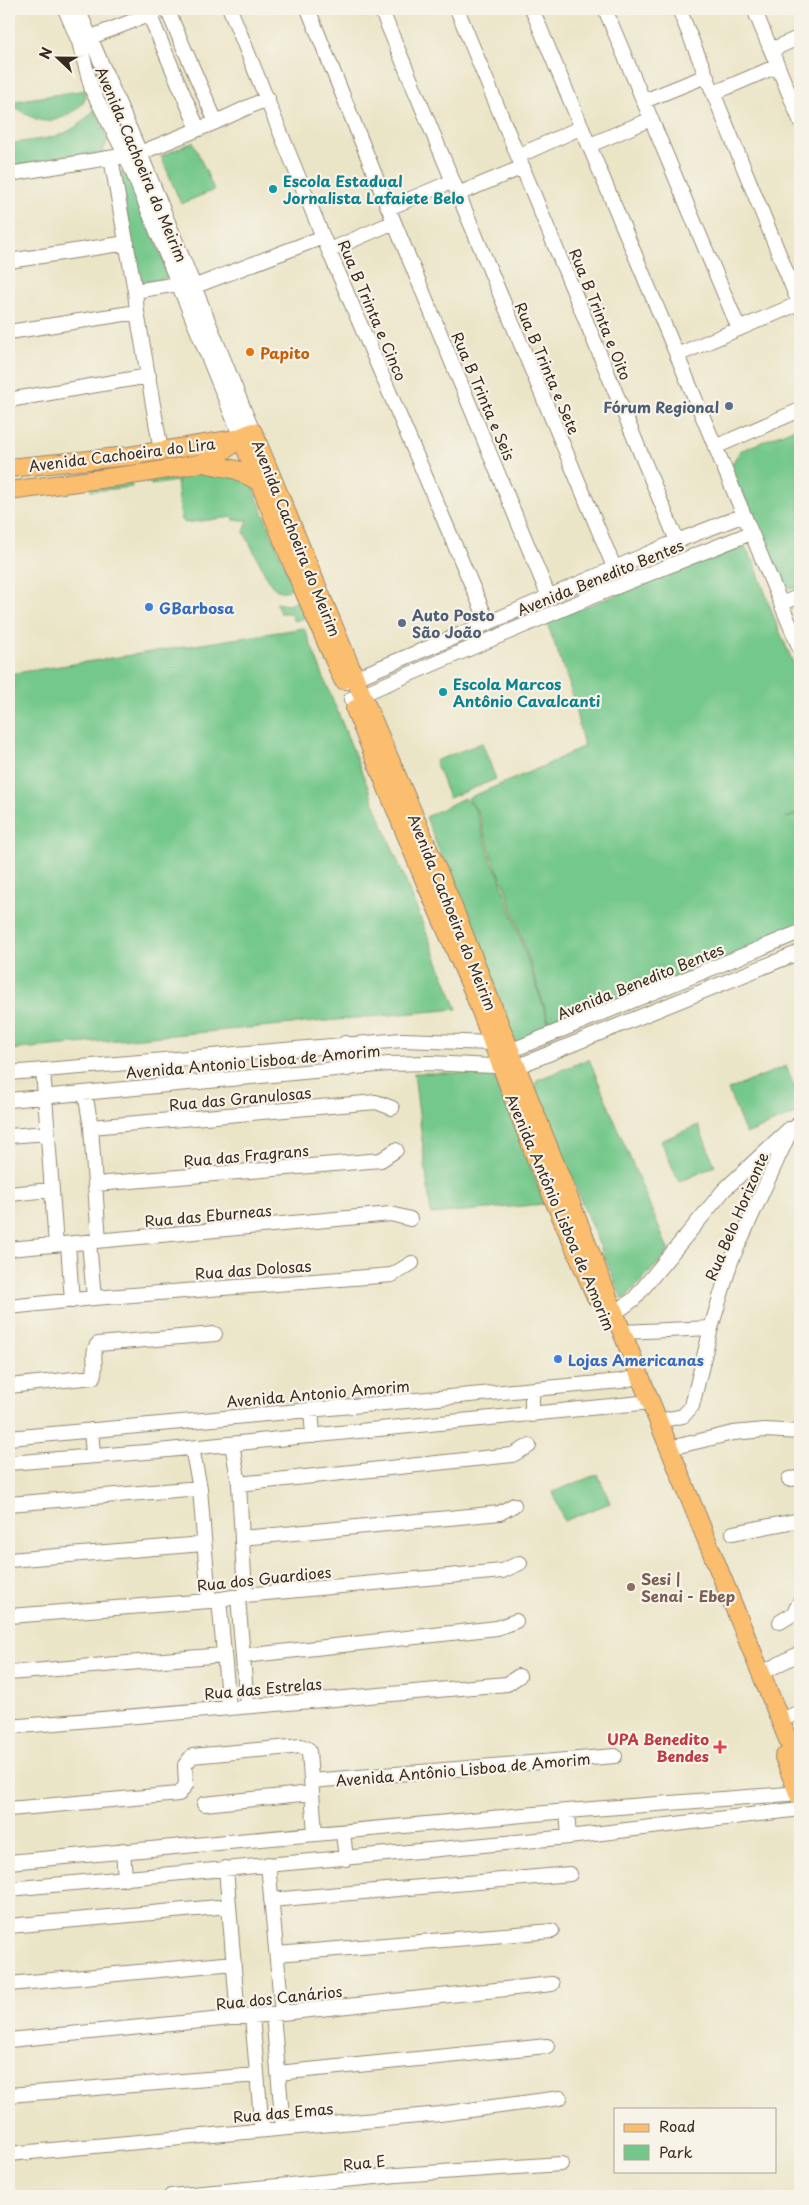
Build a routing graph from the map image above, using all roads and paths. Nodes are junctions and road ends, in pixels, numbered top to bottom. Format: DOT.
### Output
graph roads {
  1 [pos="65,9"];
  2 [pos="78,9"];
  3 [pos="165,9"];
  4 [pos="230,9"];
  5 [pos="308,9"];
  6 [pos="380,9"];
  7 [pos="457,9"];
  8 [pos="532,9"];
  9 [pos="605,9"];
  10 [pos="679,9"];
  11 [pos="754,9"];
  12 [pos="148,12"];
  13 [pos="800,37"];
  14 [pos="84,40"];
  15 [pos="771,50"];
  16 [pos="777,66"];
  17 [pos="706,76"];
  18 [pos="714,93"];
  19 [pos="268,98"];
  20 [pos="644,101"];
  21 [pos="651,119"];
  22 [pos="800,120"];
  23 [pos="216,122"];
  24 [pos="582,127"];
  25 [pos="198,129"];
  26 [pos="590,146"];
  27 [pos="140,153"];
  28 [pos="126,156"];
  29 [pos="111,158"];
  30 [pos="520,161"];
  31 [pos="9,174"];
  32 [pos="453,180"];
  33 [pos="458,194"];
  34 [pos="389,208"];
  35 [pos="394,222"];
  36 [pos="323,236"];
  37 [pos="127,243"];
  38 [pos="330,250"];
  39 [pos="9,261"];
  40 [pos="178,284"];
  41 [pos="193,287"];
  42 [pos="136,291"];
  43 [pos="800,303"];
  44 [pos="137,312"];
  45 [pos="739,329"];
  46 [pos="9,332"];
  47 [pos="677,355"];
  48 [pos="149,376"];
  49 [pos="9,400"];
  50 [pos="800,410"];
  51 [pos="243,436"];
  52 [pos="715,447"];
  53 [pos="161,451"];
  54 [pos="206,456"];
  55 [pos="9,468"];
  56 [pos="258,481"];
  57 [pos="9,491"];
  58 [pos="744,515"];
  59 [pos="751,533"];
  60 [pos="676,541"];
  61 [pos="614,567"];
  62 [pos="583,581"];
  63 [pos="800,596"];
  64 [pos="550,597"];
  65 [pos="591,597"];
  66 [pos="781,604"];
  67 [pos="488,623"];
  68 [pos="800,649"];
  69 [pos="353,689"];
  70 [pos="800,932"];
  71 [pos="800,952"];
  72 [pos="492,1043"];
  73 [pos="345,1044"];
  74 [pos="509,1061"];
  75 [pos="348,1069"];
  76 [pos="43,1070"];
  77 [pos="9,1073"];
  78 [pos="85,1093"];
  79 [pos="45,1097"];
  80 [pos="9,1100"];
  81 [pos="392,1108"];
  82 [pos="800,1122"];
  83 [pos="90,1127"];
  84 [pos="47,1132"];
  85 [pos="9,1136"];
  86 [pos="396,1150"];
  87 [pos="96,1184"];
  88 [pos="51,1190"];
  89 [pos="9,1194"];
  90 [pos="410,1219"];
  91 [pos="94,1242"];
  92 [pos="62,1244"];
  93 [pos="9,1249"];
  94 [pos="412,1263"];
  95 [pos="94,1298"];
  96 [pos="72,1301"];
  97 [pos="9,1307"];
  98 [pos="615,1313"];
  99 [pos="711,1328"];
  100 [pos="622,1332"];
  101 [pos="215,1334"];
  102 [pos="635,1377"];
  103 [pos="9,1386"];
  104 [pos="532,1390"];
  105 [pos="646,1403"];
  106 [pos="310,1410"];
  107 [pos="532,1415"];
  108 [pos="659,1421"];
  109 [pos="91,1430"];
  110 [pos="800,1432"];
  111 [pos="313,1436"];
  112 [pos="9,1438"];
  113 [pos="232,1444"];
  114 [pos="528,1446"];
  115 [pos="192,1448"];
  116 [pos="670,1448"];
  117 [pos="93,1455"];
  118 [pos="9,1463"];
  119 [pos="239,1484"];
  120 [pos="200,1488"];
  121 [pos="9,1504"];
  122 [pos="514,1505"];
  123 [pos="800,1520"];
  124 [pos="733,1533"];
  125 [pos="242,1538"];
  126 [pos="203,1544"];
  127 [pos="9,1560"];
  128 [pos="520,1563"];
  129 [pos="242,1596"];
  130 [pos="214,1600"];
  131 [pos="798,1612"];
  132 [pos="9,1616"];
  133 [pos="516,1621"];
  134 [pos="780,1622"];
  135 [pos="800,1653"];
  136 [pos="223,1655"];
  137 [pos="243,1656"];
  138 [pos="9,1673"];
  139 [pos="762,1673"];
  140 [pos="519,1676"];
  141 [pos="247,1706"];
  142 [pos="229,1708"];
  143 [pos="800,1712"];
  144 [pos="781,1720"];
  145 [pos="9,1727"];
  146 [pos="615,1756"];
  147 [pos="800,1769"];
  148 [pos="311,1787"];
  149 [pos="800,1798"];
  150 [pos="204,1804"];
  151 [pos="9,1809"];
  152 [pos="567,1811"];
  153 [pos="344,1832"];
  154 [pos="315,1833"];
  155 [pos="569,1837"];
  156 [pos="123,1850"];
  157 [pos="346,1859"];
  158 [pos="9,1862"];
  159 [pos="268,1864"];
  160 [pos="226,1868"];
  161 [pos="570,1874"];
  162 [pos="125,1878"];
  163 [pos="9,1889"];
  164 [pos="271,1900"];
  165 [pos="229,1906"];
  166 [pos="9,1926"];
  167 [pos="552,1931"];
  168 [pos="277,1954"];
  169 [pos="234,1964"];
  170 [pos="9,1984"];
  171 [pos="552,1984"];
  172 [pos="278,2014"];
  173 [pos="245,2017"];
  174 [pos="9,2040"];
  175 [pos="546,2046"];
  176 [pos="278,2073"];
  177 [pos="257,2075"];
  178 [pos="9,2095"];
  179 [pos="560,2098"];
  180 [pos="283,2128"];
  181 [pos="262,2130"];
  182 [pos="9,2154"];
  183 [pos="561,2164"];
  184 [pos="290,2191"];
  185 [pos="267,2192"];
  186 [pos="171,2196"];
  1 -- 14 [label="street, Avenida Cachoeira do Meirim"];
  2 -- 14 [label="street, Avenida Cachoeira do Meirim"];
  3 -- 12 [label="street"];
  3 -- 23 [label="street"];
  4 -- 19 [label="street, Rua B Trinta e Cinco"];
  5 -- 34 [label="street, Rua B Trinta e Seis"];
  6 -- 32 [label="street, Rua B Trinta e Sete"];
  7 -- 30 [label="street, Rua B Trinta e Oito"];
  8 -- 24 [label="street"];
  9 -- 20 [label="street"];
  10 -- 17 [label="street"];
  11 -- 15 [label="street"];
  12 -- 14 [label="street"];
  12 -- 25 [label="street"];
  13 -- 15 [label="street"];
  14 -- 27 [label="street, Avenida Cachoeira do Meirim"];
  14 -- 28 [label="street, Avenida Cachoeira do Meirim"];
  15 -- 16 [label="street"];
  16 -- 18 [label="street"];
  16 -- 22 [label="street"];
  17 -- 18 [label="street"];
  17 -- 20 [label="street"];
  18 -- 43 [label="street"];
  19 -- 23 [label="street"];
  19 -- 36 [label="street, Rua B Trinta e Cinco"];
  20 -- 21 [label="street"];
  21 -- 26 [label="street"];
  21 -- 45 [label="street"];
  23 -- 25 [label="street"];
  24 -- 26 [label="street"];
  24 -- 30 [label="street"];
  25 -- 27 [label="street"];
  26 -- 47 [label="street"];
  27 -- 28 [label="street"];
  27 -- 41 [label="street, Avenida Cachoeira do Meirim"];
  28 -- 29 [label="street"];
  28 -- 40 [label="street, Avenida Cachoeira do Meirim"];
  29 -- 31 [label="street"];
  29 -- 37 [label="street"];
  30 -- 33 [label="street"];
  30 -- 60 [label="street, Rua B Trinta e Oito"];
  32 -- 33 [label="street, Rua B Trinta e Sete"];
  32 -- 34 [label="street"];
  33 -- 61 [label="street, Rua B Trinta e Sete"];
  34 -- 35 [label="street, Rua B Trinta e Seis"];
  35 -- 38 [label="street"];
  35 -- 64 [label="street, Rua B Trinta e Seis"];
  36 -- 38 [label="street, Rua B Trinta e Cinco"];
  36 -- 41 [label="street"];
  37 -- 39 [label="street"];
  37 -- 42 [label="street"];
  38 -- 67 [label="street, Rua B Trinta e Cinco"];
  40 -- 42 [label="street"];
  40 -- 51 [label="street, Avenida Cachoeira do Meirim"];
  41 -- 51 [label="street, Avenida Cachoeira do Meirim"];
  42 -- 44 [label="street"];
  43 -- 45 [label="street"];
  44 -- 46 [label="street"];
  44 -- 48 [label="street"];
  45 -- 47 [label="street"];
  47 -- 52 [label="street"];
  48 -- 49 [label="street"];
  48 -- 53 [label="street"];
  50 -- 52 [label="street"];
  51 -- 54 [label="main road, Avenida Cachoeira do Lira"];
  51 -- 56 [label="main road, Avenida Cachoeira do Meirim"];
  51 -- 69 [label="main road, Avenida Cachoeira do Meirim"];
  52 -- 58 [label="street"];
  53 -- 54 [label="main road, Avenida Cachoeira do Lira"];
  53 -- 55 [label="main road, Avenida Cachoeira do Lira"];
  54 -- 56 [label="main road"];
  54 -- 57 [label="main road, Avenida Cachoeira do Lira"];
  56 -- 69 [label="main road, Avenida Cachoeira do Meirim"];
  58 -- 59 [label="street"];
  58 -- 60 [label="street, Avenida Benedito Bentes"];
  59 -- 65 [label="street, Avenida Benedito Bentes"];
  59 -- 66 [label="street"];
  60 -- 61 [label="street, Avenida Benedito Bentes"];
  61 -- 62 [label="street, Avenida Benedito Bentes"];
  62 -- 64 [label="street, Avenida Benedito Bentes"];
  62 -- 65 [label="street"];
  63 -- 66 [label="street"];
  64 -- 67 [label="street, Avenida Benedito Bentes"];
  65 -- 69 [label="street, Avenida Benedito Bentes"];
  66 -- 68 [label="street"];
  67 -- 69 [label="street, Avenida Benedito Bentes"];
  69 -- 72 [label="main road, Avenida Cachoeira do Meirim"];
  69 -- 74 [label="main road, Avenida Cachoeira do Meirim"];
  70 -- 74 [label="street, Avenida Benedito Bentes"];
  71 -- 74 [label="street"];
  72 -- 73 [label="street, Avenida Antonio Lisboa de Amorim"];
  72 -- 74 [label="main road, Avenida Antônio Lisboa de Amorim"];
  73 -- 75 [label="street"];
  73 -- 76 [label="street, Avenida Antonio Lisboa de Amorim"];
  74 -- 75 [label="street, Avenida Antonio Lisboa de Amorim"];
  74 -- 98 [label="main road, Avenida Antônio Lisboa de Amorim"];
  74 -- 102 [label="main road, Avenida Antônio Lisboa de Amorim"];
  75 -- 78 [label="street, Avenida Antonio Lisboa de Amorim"];
  76 -- 77 [label="street, Avenida Antonio Lisboa de Amorim"];
  76 -- 79 [label="street"];
  78 -- 79 [label="street, Avenida Antonio Lisboa de Amorim"];
  78 -- 83 [label="street"];
  79 -- 80 [label="street, Avenida Antonio Lisboa de Amorim"];
  79 -- 84 [label="street"];
  81 -- 83 [label="street, Rua das Granulosas"];
  82 -- 98 [label="street"];
  82 -- 99 [label="street, Rua Belo Horizonte"];
  83 -- 87 [label="street"];
  84 -- 85 [label="street"];
  84 -- 88 [label="street"];
  86 -- 87 [label="street, Rua das Fragrans"];
  87 -- 91 [label="street"];
  88 -- 89 [label="street"];
  88 -- 92 [label="street"];
  90 -- 91 [label="street, Rua das Eburneas"];
  91 -- 92 [label="street, Rua das Eburneas"];
  91 -- 95 [label="street"];
  92 -- 93 [label="street, Rua das Eburneas"];
  92 -- 96 [label="street"];
  94 -- 95 [label="street, Rua das Dolosas"];
  95 -- 96 [label="street, Rua das Dolosas"];
  96 -- 97 [label="street, Rua das Dolosas"];
  98 -- 100 [label="main road, Avenida Antônio Lisboa de Amorim"];
  99 -- 100 [label="street"];
  99 -- 108 [label="street, Rua Belo Horizonte"];
  100 -- 102 [label="main road, Avenida Antônio Lisboa de Amorim"];
  101 -- 103 [label="street"];
  102 -- 104 [label="street, Avenida Antonio Amorim"];
  102 -- 105 [label="main road, Avenida Antônio Lisboa de Amorim"];
  104 -- 106 [label="street, Avenida Antonio Amorim"];
  104 -- 107 [label="street"];
  105 -- 107 [label="street"];
  105 -- 108 [label="main road, Avenida Antônio Lisboa de Amorim"];
  105 -- 149 [label="main road, Avenida Antônio Lisboa de Amorim"];
  106 -- 109 [label="street, Avenida Antonio Amorim"];
  106 -- 111 [label="street"];
  107 -- 111 [label="street"];
  108 -- 116 [label="main road, Avenida Antônio Lisboa de Amorim"];
  109 -- 112 [label="street, Avenida Antonio Amorim"];
  109 -- 117 [label="street"];
  110 -- 116 [label="street"];
  111 -- 113 [label="street"];
  113 -- 115 [label="street"];
  113 -- 119 [label="street"];
  114 -- 119 [label="street"];
  115 -- 117 [label="street"];
  115 -- 120 [label="street"];
  116 -- 139 [label="main road, Avenida Antônio Lisboa de Amorim"];
  117 -- 118 [label="street"];
  119 -- 125 [label="street"];
  120 -- 121 [label="street"];
  120 -- 126 [label="street"];
  122 -- 125 [label="street"];
  123 -- 124 [label="street"];
  125 -- 129 [label="street"];
  126 -- 127 [label="street"];
  126 -- 130 [label="street"];
  128 -- 129 [label="street, Rua dos Guardioes"];
  129 -- 130 [label="street, Rua dos Guardioes"];
  129 -- 137 [label="street"];
  130 -- 132 [label="street, Rua dos Guardioes"];
  130 -- 136 [label="street"];
  131 -- 134 [label="street"];
  133 -- 137 [label="street"];
  135 -- 139 [label="street"];
  136 -- 138 [label="street"];
  136 -- 142 [label="street"];
  137 -- 141 [label="street"];
  139 -- 144 [label="main road, Avenida Antônio Lisboa de Amorim"];
  140 -- 141 [label="street, Rua das Estrelas"];
  141 -- 142 [label="street, Rua das Estrelas"];
  142 -- 145 [label="street, Rua das Estrelas"];
  143 -- 144 [label="street"];
  144 -- 147 [label="main road, Avenida Antônio Lisboa de Amorim"];
  146 -- 148 [label="street, Avenida Antônio Lisboa de Amorim"];
  148 -- 150 [label="street, Avenida Antônio Lisboa de Amorim"];
  148 -- 151 [label="street"];
  148 -- 154 [label="street"];
  149 -- 152 [label="street"];
  149 -- 155 [label="street"];
  152 -- 153 [label="street"];
  152 -- 155 [label="street"];
  153 -- 154 [label="street"];
  153 -- 157 [label="street"];
  154 -- 156 [label="street"];
  155 -- 157 [label="street"];
  156 -- 158 [label="street"];
  156 -- 162 [label="street"];
  157 -- 159 [label="street"];
  159 -- 160 [label="street"];
  159 -- 164 [label="street"];
  160 -- 162 [label="street"];
  160 -- 165 [label="street"];
  161 -- 164 [label="street"];
  162 -- 163 [label="street"];
  164 -- 168 [label="street"];
  165 -- 166 [label="street"];
  165 -- 169 [label="street"];
  167 -- 168 [label="street"];
  168 -- 172 [label="street"];
  169 -- 170 [label="street"];
  169 -- 173 [label="street"];
  171 -- 172 [label="street, Rua dos Canários"];
  172 -- 173 [label="street, Rua dos Canários"];
  172 -- 176 [label="street"];
  173 -- 174 [label="street, Rua dos Canários"];
  173 -- 177 [label="street"];
  175 -- 176 [label="street"];
  176 -- 180 [label="street"];
  177 -- 178 [label="street"];
  177 -- 181 [label="street"];
  179 -- 180 [label="street, Rua das Emas"];
  180 -- 181 [label="street, Rua das Emas"];
  181 -- 182 [label="street, Rua das Emas"];
  183 -- 184 [label="street, Rua E"];
  184 -- 185 [label="street, Rua E"];
  185 -- 186 [label="street, Rua E"];
}
